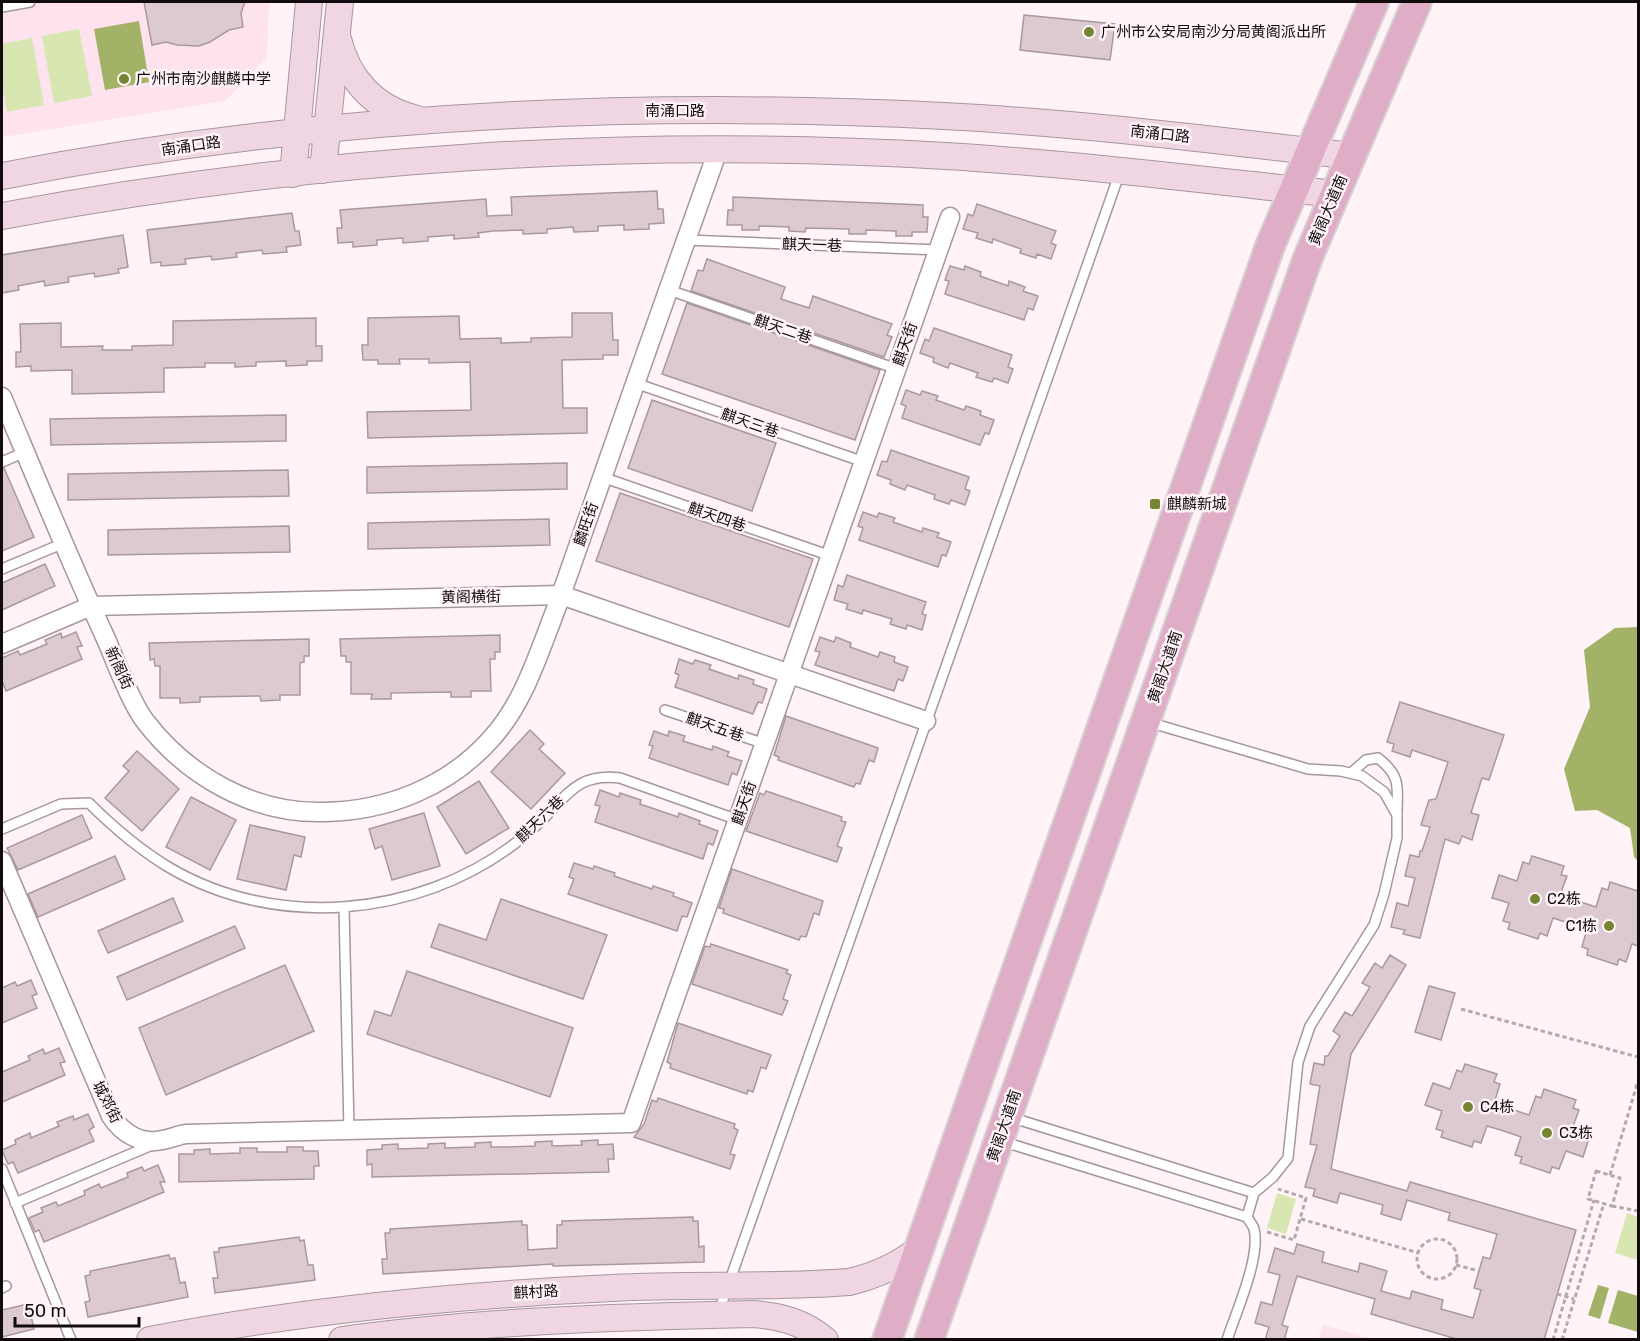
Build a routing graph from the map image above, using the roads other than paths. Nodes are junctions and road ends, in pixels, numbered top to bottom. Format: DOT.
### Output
graph roads {
  1 [pos="30,2"];
  2 [pos="309,2"];
  3 [pos="1374,2"];
  4 [pos="1417,2"];
  5 [pos="2,7"];
  6 [pos="338,13"];
  7 [pos="444,120"];
  8 [pos="327,130"];
  9 [pos="297,133"];
  10 [pos="718,150"];
  11 [pos="1309,152"];
  12 [pos="1351,156"];
  13 [pos="323,170"];
  14 [pos="1120,170"];
  15 [pos="293,174"];
  16 [pos="2,176"];
  17 [pos="1293,190"];
  18 [pos="1334,195"];
  19 [pos="2,216"];
  20 [pos="951,217"];
  21 [pos="686,240"];
  22 [pos="939,250"];
  23 [pos="669,290"];
  24 [pos="897,369"];
  25 [pos="635,383"];
  26 [pos="2,397"];
  27 [pos="25,452"];
  28 [pos="2,462"];
  29 [pos="864,462"];
  30 [pos="602,477"];
  31 [pos="64,543"];
  32 [pos="831,556"];
  33 [pos="2,569"];
  34 [pos="561,595"];
  35 [pos="91,606"];
  36 [pos="2,644"];
  37 [pos="790,674"];
  38 [pos="665,710"];
  39 [pos="926,721"];
  40 [pos="1146,721"];
  41 [pos="765,744"];
  42 [pos="1351,773"];
  43 [pos="351,812"];
  44 [pos="1397,814"];
  45 [pos="738,820"];
  46 [pos="2,829"];
  47 [pos="2,861"];
  48 [pos="344,908"];
  49 [pos="1003,1128"];
  50 [pos="349,1130"];
  51 [pos="163,1140"];
  52 [pos="2,1169"];
  53 [pos="1254,1193"];
  54 [pos="15,1203"];
  55 [pos="1247,1217"];
  56 [pos="918,1250"];
  57 [pos="728,1285"];
  58 [pos="717,1315"];
  59 [pos="71,1340"];
  60 [pos="150,1340"];
  61 [pos="342,1340"];
  62 [pos="825,1340"];
  63 [pos="887,1340"];
  64 [pos="929,1340"];
  65 [pos="1227,1340"];
  1 -- 5 [label="lane"];
  2 -- 9 [label="main road"];
  3 -- 11 [label="main road"];
  4 -- 12 [label="main road, 黄阁大道南"];
  6 -- 7 [label="main road"];
  6 -- 8 [label="main road"];
  7 -- 8 [label="main road, 南涌口路"];
  7 -- 11 [label="main road, 南涌口路"];
  8 -- 9 [label="main road, 南涌口路"];
  8 -- 13 [label="main road"];
  9 -- 15 [label="main road"];
  9 -- 16 [label="main road, 南涌口路"];
  10 -- 13 [label="main road"];
  10 -- 14 [label="main road"];
  10 -- 21 [label="street, 麟旺街"];
  11 -- 12 [label="main road, 南涌口路"];
  11 -- 17 [label="main road"];
  12 -- 18 [label="main road, 黄阁大道南"];
  13 -- 15 [label="main road"];
  14 -- 17 [label="main road"];
  14 -- 39 [label="lane"];
  15 -- 19 [label="main road"];
  17 -- 18 [label="main road"];
  17 -- 56 [label="main road"];
  18 -- 40 [label="main road, 黄阁大道南"];
  20 -- 22 [label="street, 麒天街"];
  21 -- 22 [label="lane, 麒天一巷"];
  21 -- 23 [label="street, 麟旺街"];
  22 -- 24 [label="street, 麒天街"];
  23 -- 24 [label="lane, 麒天二巷"];
  23 -- 25 [label="street, 麟旺街"];
  24 -- 29 [label="street, 麒天街"];
  25 -- 29 [label="lane, 麒天三巷"];
  25 -- 30 [label="street, 麟旺街"];
  26 -- 27 [label="street, 新阁街"];
  27 -- 28 [label="lane"];
  27 -- 31 [label="street, 新阁街"];
  29 -- 32 [label="street, 麒天街"];
  30 -- 32 [label="lane, 麒天四巷"];
  30 -- 34 [label="street, 麟旺街"];
  31 -- 33 [label="lane"];
  31 -- 35 [label="street, 新阁街"];
  32 -- 37 [label="street, 麒天街"];
  34 -- 35 [label="street, 黄阁横街"];
  34 -- 37 [label="street, 黄阁横街"];
  34 -- 43 [label="street, 麟旺街"];
  35 -- 36 [label="street, 黄阁横街"];
  35 -- 43 [label="street, 新阁街"];
  37 -- 39 [label="street, 黄阁横街"];
  37 -- 41 [label="street, 麒天街"];
  38 -- 41 [label="lane, 麒天五巷"];
  39 -- 57 [label="lane"];
  40 -- 42 [label="lane"];
  40 -- 49 [label="main road, 黄阁大道南"];
  41 -- 45 [label="street, 麒天街"];
  42 -- 44 [label="lane"];
  42 -- 44 [label="lane"];
  44 -- 53 [label="lane"];
  45 -- 48 [label="lane, 麒天六巷"];
  45 -- 50 [label="street, 麒天街"];
  46 -- 48 [label="lane, 麒天六巷"];
  47 -- 51 [label="street, 城郊街"];
  48 -- 50 [label="lane"];
  49 -- 53 [label="lane"];
  49 -- 55 [label="lane"];
  49 -- 64 [label="main road, 黄阁大道南"];
  50 -- 51 [label="street, 城郊街"];
  51 -- 54 [label="lane"];
  52 -- 54 [label="lane"];
  53 -- 55 [label="lane"];
  54 -- 59 [label="lane"];
  55 -- 65 [label="lane"];
  56 -- 57 [label="main road, 麒村路"];
  56 -- 63 [label="main road"];
  57 -- 58 [label="lane"];
  57 -- 60 [label="main road, 麒村路"];
  58 -- 61 [label="main road, 麒村路"];
  58 -- 62 [label="main road, 麒村路"];
}
